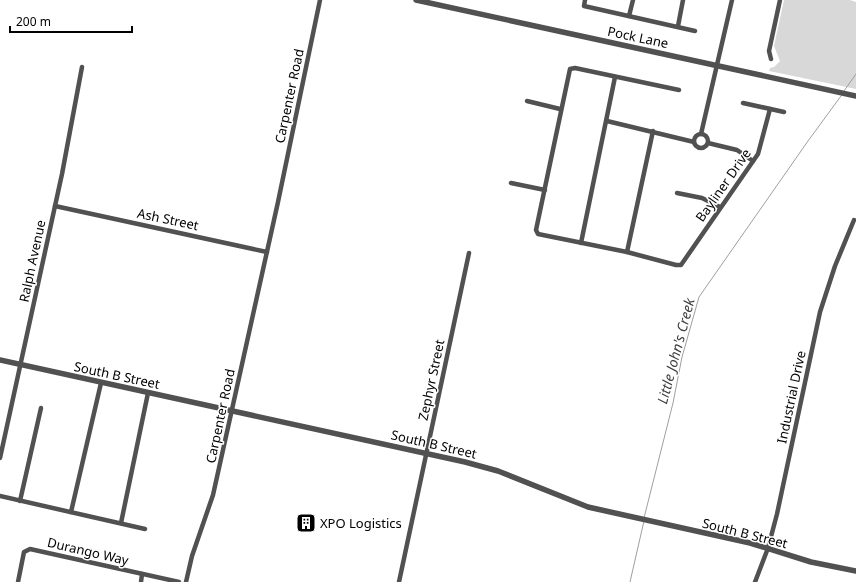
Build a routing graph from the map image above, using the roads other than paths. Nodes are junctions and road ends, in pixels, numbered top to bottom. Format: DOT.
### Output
graph roads {
  1 [pos="320,0"];
  2 [pos="416,0"];
  3 [pos="585,0"];
  4 [pos="633,0"];
  5 [pos="683,0"];
  6 [pos="732,0"];
  7 [pos="780,0"];
  8 [pos="629,16"];
  9 [pos="678,26"];
  10 [pos="695,31"];
  11 [pos="772,59"];
  12 [pos="718,66"];
  13 [pos="82,67"];
  14 [pos="615,77"];
  15 [pos="678,90"];
  16 [pos="853,95"];
  17 [pos="527,101"];
  18 [pos="743,103"];
  19 [pos="560,109"];
  20 [pos="770,109"];
  21 [pos="784,112"];
  22 [pos="607,122"];
  23 [pos="653,131"];
  24 [pos="701,134"];
  25 [pos="694,142"];
  26 [pos="708,143"];
  27 [pos="753,161"];
  28 [pos="511,183"];
  29 [pos="545,190"];
  30 [pos="677,192"];
  31 [pos="55,206"];
  32 [pos="720,207"];
  33 [pos="854,220"];
  34 [pos="581,244"];
  35 [pos="267,252"];
  36 [pos="627,252"];
  37 [pos="469,253"];
  38 [pos="0,360"];
  39 [pos="20,365"];
  40 [pos="101,383"];
  41 [pos="148,393"];
  42 [pos="41,408"];
  43 [pos="232,411"];
  44 [pos="426,453"];
  45 [pos="0,458"];
  46 [pos="0,496"];
  47 [pos="20,501"];
  48 [pos="72,512"];
  49 [pos="121,523"];
  50 [pos="145,529"];
  51 [pos="768,548"];
  52 [pos="856,571"];
  53 [pos="142,574"];
  54 [pos="18,582"];
  55 [pos="141,582"];
  56 [pos="179,582"];
  57 [pos="186,582"];
  58 [pos="399,582"];
  59 [pos="755,582"];
  1 -- 35 [label="street, Carpenter Road"];
  2 -- 12 [label="street, Pock Lane"];
  3 -- 8 [label="street"];
  4 -- 8 [label="street"];
  5 -- 9 [label="street"];
  6 -- 12 [label="street"];
  7 -- 11 [label="street"];
  8 -- 9 [label="street"];
  9 -- 10 [label="street"];
  12 -- 16 [label="street, Pock Lane"];
  12 -- 24 [label="street"];
  13 -- 31 [label="street, Ralph Avenue"];
  14 -- 15 [label="street"];
  14 -- 19 [label="street"];
  14 -- 22 [label="street"];
  17 -- 19 [label="street"];
  18 -- 20 [label="street"];
  19 -- 29 [label="street"];
  20 -- 21 [label="street"];
  20 -- 27 [label="street, Bayliner Drive"];
  22 -- 23 [label="street"];
  22 -- 34 [label="street"];
  23 -- 25 [label="street"];
  23 -- 36 [label="street"];
  24 -- 25 [label="street"];
  24 -- 26 [label="street"];
  25 -- 26 [label="street"];
  26 -- 27 [label="street"];
  27 -- 32 [label="street, Bayliner Drive"];
  28 -- 29 [label="street"];
  29 -- 34 [label="street"];
  30 -- 32 [label="street"];
  31 -- 35 [label="street, Ash Street"];
  31 -- 39 [label="street, Ralph Avenue"];
  32 -- 36 [label="street, Bayliner Drive"];
  33 -- 51 [label="street, Industrial Drive"];
  34 -- 36 [label="street"];
  35 -- 43 [label="street, Carpenter Road"];
  37 -- 44 [label="street, Zephyr Street"];
  38 -- 39 [label="street, South B Street"];
  39 -- 40 [label="street, South B Street"];
  39 -- 45 [label="street, Ralph Avenue"];
  40 -- 41 [label="street, South B Street"];
  40 -- 48 [label="street"];
  41 -- 43 [label="street, South B Street"];
  41 -- 49 [label="street"];
  42 -- 47 [label="street"];
  43 -- 44 [label="street, South B Street"];
  43 -- 57 [label="street, Carpenter Road"];
  44 -- 51 [label="street, South B Street"];
  44 -- 58 [label="street, Zephyr Street"];
  46 -- 47 [label="street"];
  47 -- 48 [label="street"];
  48 -- 49 [label="street"];
  49 -- 50 [label="street"];
  51 -- 52 [label="street, South B Street"];
  51 -- 59 [label="street, Industrial Drive"];
  53 -- 54 [label="street, Durango Way"];
  53 -- 55 [label="street"];
  53 -- 56 [label="street, Durango Way"];
}
